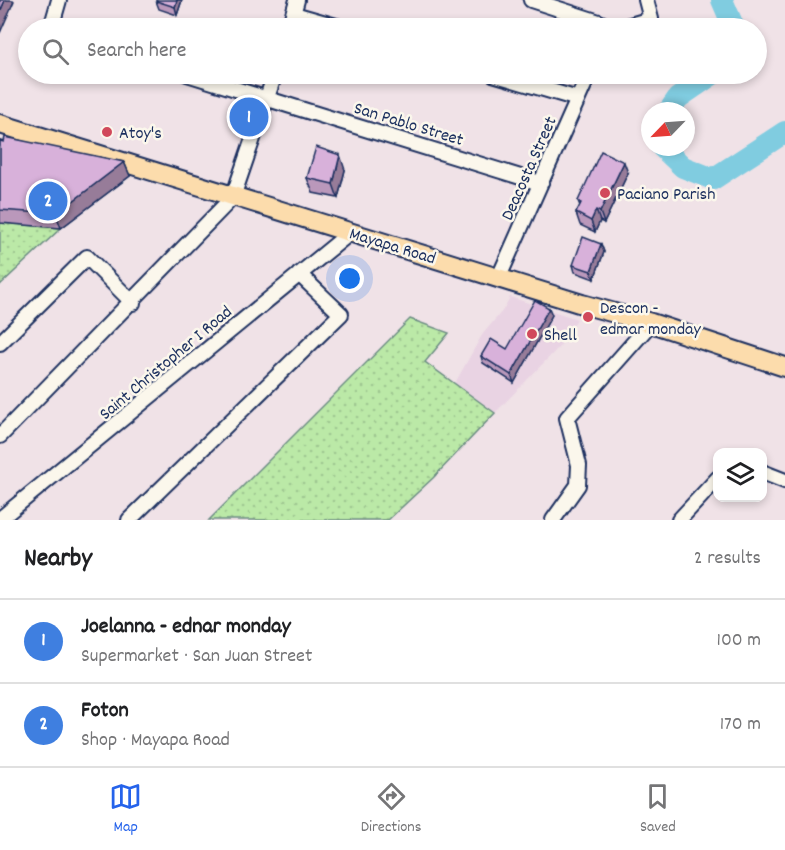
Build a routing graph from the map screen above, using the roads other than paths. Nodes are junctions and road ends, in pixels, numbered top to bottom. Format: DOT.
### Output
graph roads {
  1 [pos="59,0"];
  2 [pos="531,0"];
  3 [pos="646,0"];
  4 [pos="296,7"];
  5 [pos="54,18"];
  6 [pos="321,18"];
  7 [pos="587,18"];
  8 [pos="651,18"];
  9 [pos="220,84"];
  10 [pos="272,84"];
  11 [pos="527,84"];
  12 [pos="585,84"];
  13 [pos="267,98"];
  14 [pos="578,99"];
  15 [pos="0,124"];
  16 [pos="540,183"];
  17 [pos="233,197"];
  18 [pos="351,232"];
  19 [pos="299,274"];
  20 [pos="499,278"];
  21 [pos="133,303"];
  22 [pos="651,323"];
  23 [pos="0,343"];
  24 [pos="785,367"];
  25 [pos="0,436"];
  26 [pos="767,474"];
  27 [pos="785,481"];
  28 [pos="713,482"];
  29 [pos="0,519"];
  30 [pos="129,520"];
  31 [pos="552,520"];
  32 [pos="679,520"];
  1 -- 5 [label="street"];
  2 -- 7 [label="street"];
  3 -- 8 [label="street"];
  4 -- 6 [label="street"];
  9 -- 13 [label="street, San Pablo Street"];
  10 -- 13 [label="street"];
  11 -- 14 [label="street"];
  12 -- 14 [label="street, Deacosta Street"];
  13 -- 16 [label="street, San Pablo Street"];
  13 -- 17 [label="street"];
  14 -- 16 [label="street, Deacosta Street"];
  15 -- 17 [label="main road, Mayapa Road"];
  16 -- 20 [label="street, Deacosta Street"];
  17 -- 18 [label="main road, Mayapa Road"];
  17 -- 21 [label="street"];
  18 -- 19 [label="street, Saint Christopher I Road"];
  18 -- 20 [label="main road, Mayapa Road"];
  19 -- 29 [label="street, Saint Christopher I Road"];
  19 -- 30 [label="street"];
  20 -- 22 [label="main road, Mayapa Road"];
  21 -- 23 [label="street"];
  21 -- 25 [label="street"];
  22 -- 24 [label="main road, Mayapa Road"];
  22 -- 31 [label="street"];
  26 -- 27 [label="street"];
  28 -- 32 [label="street"];
}
